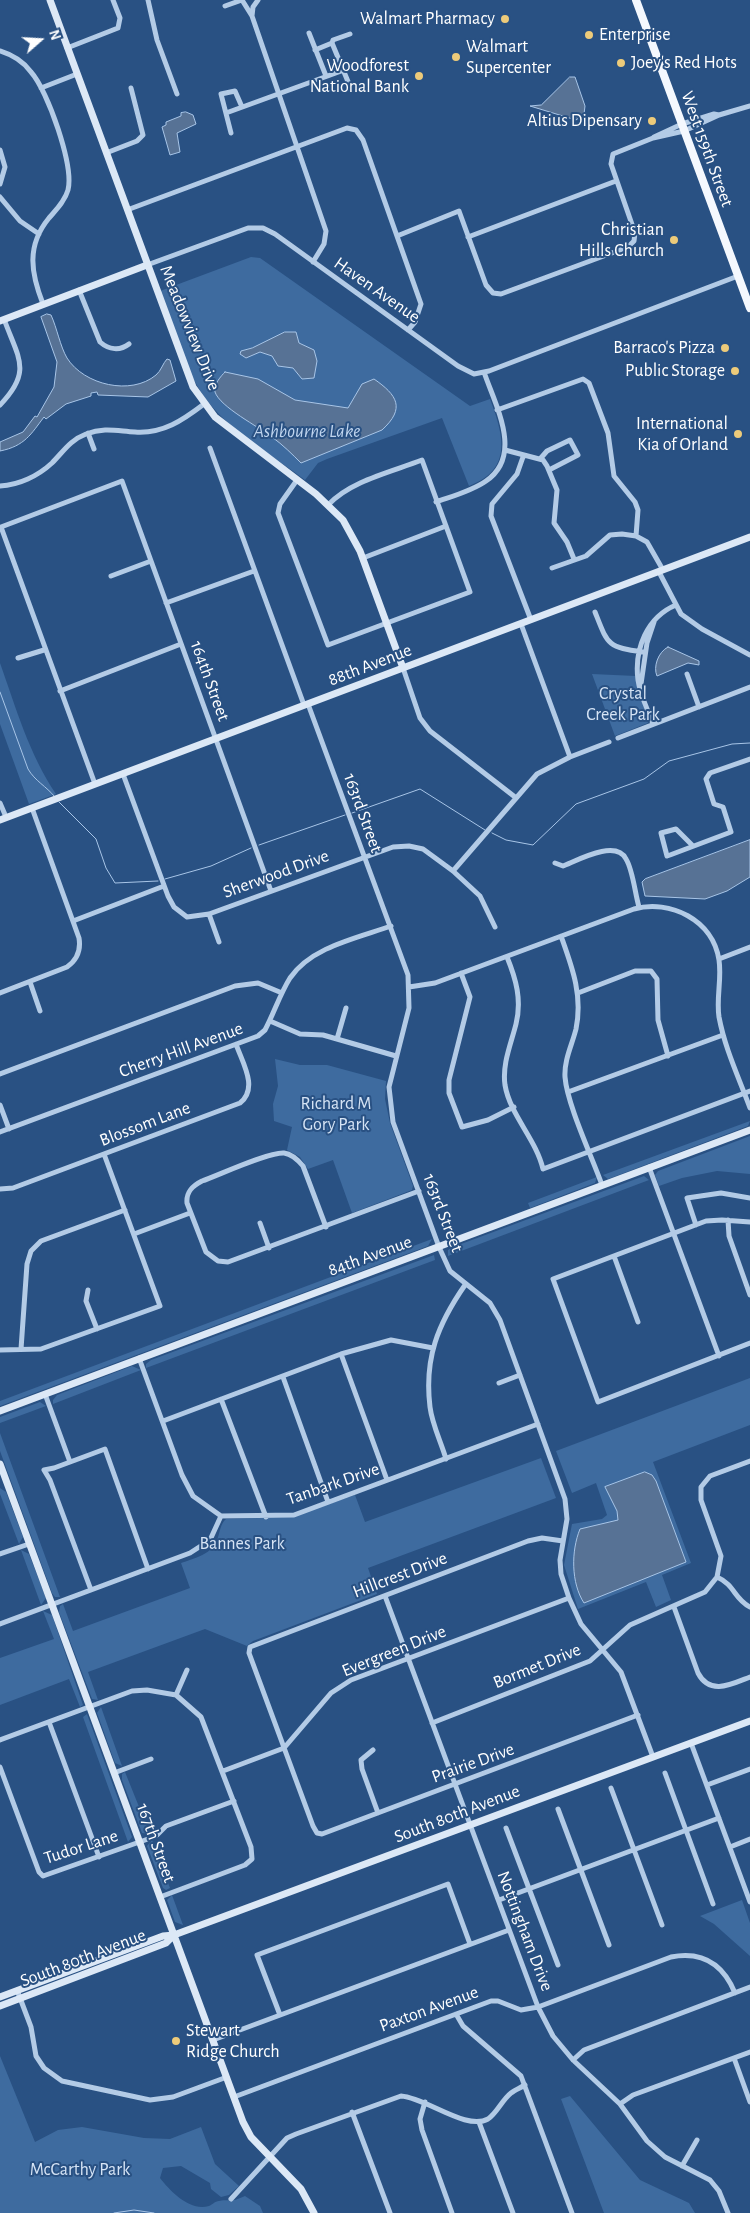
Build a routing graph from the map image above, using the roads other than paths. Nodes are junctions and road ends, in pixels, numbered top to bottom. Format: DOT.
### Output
graph roads {
  1 [pos="50,0"];
  2 [pos="113,0"];
  3 [pos="148,0"];
  4 [pos="242,0"];
  5 [pos="258,0"];
  6 [pos="636,0"];
  7 [pos="225,6"];
  8 [pos="252,16"];
  9 [pos="309,33"];
  10 [pos="350,34"];
  11 [pos="332,43"];
  12 [pos="67,48"];
  13 [pos="315,50"];
  14 [pos="0,52"];
  15 [pos="344,70"];
  16 [pos="77,74"];
  17 [pos="326,76"];
  18 [pos="349,84"];
  19 [pos="41,88"];
  20 [pos="131,88"];
  21 [pos="177,94"];
  22 [pos="279,94"];
  23 [pos="750,106"];
  24 [pos="242,107"];
  25 [pos="226,113"];
  26 [pos="683,128"];
  27 [pos="231,133"];
  28 [pos="297,146"];
  29 [pos="0,150"];
  30 [pos="106,153"];
  31 [pos="616,181"];
  32 [pos="0,184"];
  33 [pos="0,198"];
  34 [pos="127,210"];
  35 [pos="39,234"];
  36 [pos="397,236"];
  37 [pos="468,237"];
  38 [pos="312,262"];
  39 [pos="147,265"];
  40 [pos="738,276"];
  41 [pos="79,290"];
  42 [pos="43,304"];
  43 [pos="750,308"];
  44 [pos="2,320"];
  45 [pos="408,330"];
  46 [pos="129,344"];
  47 [pos="484,372"];
  48 [pos="204,404"];
  49 [pos="0,405"];
  50 [pos="497,410"];
  51 [pos="88,433"];
  52 [pos="210,448"];
  53 [pos="94,449"];
  54 [pos="505,450"];
  55 [pos="523,457"];
  56 [pos="540,459"];
  57 [pos="549,470"];
  58 [pos="298,480"];
  59 [pos="0,486"];
  60 [pos="436,502"];
  61 [pos="328,505"];
  62 [pos="446,526"];
  63 [pos="0,527"];
  64 [pos="636,536"];
  65 [pos="750,538"];
  66 [pos="363,558"];
  67 [pos="574,559"];
  68 [pos="151,561"];
  69 [pos="552,568"];
  70 [pos="254,571"];
  71 [pos="661,571"];
  72 [pos="111,576"];
  73 [pos="166,603"];
  74 [pos="676,605"];
  75 [pos="595,612"];
  76 [pos="531,620"];
  77 [pos="387,623"];
  78 [pos="520,624"];
  79 [pos="181,644"];
  80 [pos="44,650"];
  81 [pos="643,652"];
  82 [pos="750,654"];
  83 [pos="18,658"];
  84 [pos="403,668"];
  85 [pos="687,674"];
  86 [pos="750,687"];
  87 [pos="60,691"];
  88 [pos="306,705"];
  89 [pos="699,707"];
  90 [pos="653,724"];
  91 [pos="216,738"];
  92 [pos="618,738"];
  93 [pos="609,742"];
  94 [pos="570,757"];
  95 [pos="750,758"];
  96 [pos="123,774"];
  97 [pos="95,784"];
  98 [pos="515,797"];
  99 [pos="0,803"];
  100 [pos="32,808"];
  101 [pos="3,818"];
  102 [pos="693,846"];
  103 [pos="364,856"];
  104 [pos="556,862"];
  105 [pos="453,871"];
  106 [pos="164,886"];
  107 [pos="272,890"];
  108 [pos="639,907"];
  109 [pos="209,914"];
  110 [pos="73,921"];
  111 [pos="391,926"];
  112 [pos="495,927"];
  113 [pos="561,936"];
  114 [pos="219,942"];
  115 [pos="750,947"];
  116 [pos="507,957"];
  117 [pos="719,959"];
  118 [pos="461,973"];
  119 [pos="30,982"];
  120 [pos="409,987"];
  121 [pos="578,992"];
  122 [pos="0,993"];
  123 [pos="282,993"];
  124 [pos="346,1008"];
  125 [pos="40,1011"];
  126 [pos="270,1021"];
  127 [pos="723,1035"];
  128 [pos="337,1038"];
  129 [pos="236,1044"];
  130 [pos="396,1056"];
  131 [pos="668,1056"];
  132 [pos="0,1074"];
  133 [pos="568,1092"];
  134 [pos="747,1092"];
  135 [pos="0,1105"];
  136 [pos="514,1108"];
  137 [pos="750,1108"];
  138 [pos="9,1129"];
  139 [pos="750,1130"];
  140 [pos="0,1132"];
  141 [pos="590,1151"];
  142 [pos="104,1154"];
  143 [pos="649,1167"];
  144 [pos="602,1185"];
  145 [pos="0,1189"];
  146 [pos="419,1191"];
  147 [pos="750,1198"];
  148 [pos="125,1210"];
  149 [pos="190,1213"];
  150 [pos="728,1220"];
  151 [pos="750,1222"];
  152 [pos="260,1223"];
  153 [pos="696,1225"];
  154 [pos="326,1227"];
  155 [pos="674,1233"];
  156 [pos="134,1234"];
  157 [pos="439,1247"];
  158 [pos="269,1248"];
  159 [pos="614,1256"];
  160 [pos="465,1285"];
  161 [pos="88,1290"];
  162 [pos="750,1295"];
  163 [pos="638,1322"];
  164 [pos="97,1329"];
  165 [pos="750,1342"];
  166 [pos="433,1348"];
  167 [pos="20,1349"];
  168 [pos="0,1350"];
  169 [pos="341,1354"];
  170 [pos="720,1356"];
  171 [pos="139,1358"];
  172 [pos="520,1374"];
  173 [pos="283,1377"];
  174 [pos="499,1383"];
  175 [pos="45,1394"];
  176 [pos="221,1399"];
  177 [pos="0,1410"];
  178 [pos="163,1421"];
  179 [pos="538,1424"];
  180 [pos="446,1459"];
  181 [pos="750,1461"];
  182 [pos="70,1462"];
  183 [pos="0,1464"];
  184 [pos="387,1480"];
  185 [pos="3,1483"];
  186 [pos="328,1502"];
  187 [pos="221,1516"];
  188 [pos="266,1517"];
  189 [pos="563,1541"];
  190 [pos="29,1544"];
  191 [pos="0,1554"];
  192 [pos="148,1568"];
  193 [pos="717,1577"];
  194 [pos="91,1590"];
  195 [pos="385,1596"];
  196 [pos="569,1598"];
  197 [pos="52,1604"];
  198 [pos="674,1607"];
  199 [pos="750,1607"];
  200 [pos="0,1624"];
  201 [pos="602,1650"];
  202 [pos="408,1659"];
  203 [pos="186,1670"];
  204 [pos="750,1677"];
  205 [pos="176,1695"];
  206 [pos="90,1707"];
  207 [pos="638,1715"];
  208 [pos="49,1722"];
  209 [pos="750,1722"];
  210 [pos="432,1723"];
  211 [pos="0,1740"];
  212 [pos="691,1743"];
  213 [pos="284,1748"];
  214 [pos="373,1750"];
  215 [pos="653,1757"];
  216 [pos="150,1759"];
  217 [pos="0,1767"];
  218 [pos="750,1769"];
  219 [pos="223,1771"];
  220 [pos="114,1772"];
  221 [pos="665,1773"];
  222 [pos="454,1784"];
  223 [pos="707,1785"];
  224 [pos="611,1788"];
  225 [pos="234,1801"];
  226 [pos="558,1809"];
  227 [pos="378,1814"];
  228 [pos="719,1818"];
  229 [pos="470,1825"];
  230 [pos="506,1828"];
  231 [pos="687,1830"];
  232 [pos="750,1839"];
  233 [pos="140,1842"];
  234 [pos="730,1847"];
  235 [pos="634,1850"];
  236 [pos="99,1857"];
  237 [pos="581,1870"];
  238 [pos="529,1889"];
  239 [pos="160,1897"];
  240 [pos="498,1900"];
  241 [pos="750,1902"];
  242 [pos="713,1904"];
  243 [pos="662,1925"];
  244 [pos="509,1930"];
  245 [pos="174,1936"];
  246 [pos="470,1944"];
  247 [pos="609,1945"];
  248 [pos="558,1965"];
  249 [pos="750,1987"];
  250 [pos="18,1990"];
  251 [pos="734,1993"];
  252 [pos="0,1997"];
  253 [pos="20,1998"];
  254 [pos="0,2006"];
  255 [pos="538,2007"];
  256 [pos="456,2014"];
  257 [pos="280,2015"];
  258 [pos="213,2040"];
  259 [pos="750,2052"];
  260 [pos="734,2058"];
  261 [pos="573,2060"];
  262 [pos="227,2077"];
  263 [pos="525,2085"];
  264 [pos="234,2097"];
  265 [pos="424,2102"];
  266 [pos="750,2102"];
  267 [pos="620,2104"];
  268 [pos="352,2112"];
  269 [pos="479,2122"];
  270 [pos="696,2140"];
  271 [pos="270,2157"];
  272 [pos="682,2166"];
  273 [pos="231,2199"];
  274 [pos="314,2213"];
  275 [pos="390,2213"];
  276 [pos="452,2213"];
  277 [pos="513,2213"];
  278 [pos="572,2213"];
  279 [pos="728,2213"];
  1 -- 12 [label="street, Meadowview Drive"];
  2 -- 12 [label="street"];
  3 -- 21 [label="street"];
  4 -- 7 [label="street"];
  4 -- 8 [label="street"];
  5 -- 8 [label="street"];
  6 -- 26 [label="main road, West 159th Street"];
  8 -- 22 [label="street"];
  9 -- 13 [label="street"];
  10 -- 11 [label="street"];
  11 -- 13 [label="street"];
  11 -- 15 [label="street"];
  12 -- 16 [label="street, Meadowview Drive"];
  13 -- 17 [label="street"];
  14 -- 19 [label="street"];
  15 -- 17 [label="street"];
  15 -- 18 [label="street"];
  16 -- 19 [label="street"];
  16 -- 30 [label="street, Meadowview Drive"];
  17 -- 22 [label="street"];
  19 -- 35 [label="street"];
  20 -- 30 [label="street"];
  22 -- 24 [label="street"];
  22 -- 28 [label="street"];
  23 -- 26 [label="street"];
  24 -- 25 [label="street"];
  24 -- 25 [label="street"];
  25 -- 27 [label="street"];
  26 -- 31 [label="street"];
  26 -- 40 [label="main road, West 159th Street"];
  28 -- 34 [label="street"];
  28 -- 36 [label="street"];
  28 -- 38 [label="street"];
  29 -- 32 [label="street"];
  30 -- 34 [label="street, Meadowview Drive"];
  31 -- 37 [label="street"];
  31 -- 37 [label="street"];
  33 -- 35 [label="street"];
  34 -- 39 [label="street, Meadowview Drive"];
  35 -- 42 [label="street"];
  36 -- 37 [label="street"];
  36 -- 45 [label="street"];
  38 -- 39 [label="street, Haven Avenue"];
  38 -- 45 [label="street, Haven Avenue"];
  39 -- 41 [label="street, Haven Avenue"];
  39 -- 48 [label="street, Meadowview Drive"];
  40 -- 43 [label="main road, West 159th Street"];
  40 -- 47 [label="street"];
  41 -- 42 [label="street, Haven Avenue"];
  41 -- 46 [label="street"];
  42 -- 44 [label="street, Haven Avenue"];
  44 -- 49 [label="street"];
  45 -- 47 [label="street, Haven Avenue"];
  47 -- 50 [label="street"];
  48 -- 51 [label="street"];
  48 -- 58 [label="street, Meadowview Drive"];
  50 -- 54 [label="street"];
  50 -- 64 [label="street"];
  51 -- 53 [label="street"];
  51 -- 59 [label="street"];
  52 -- 70 [label="street, 163rd Street"];
  54 -- 55 [label="street"];
  54 -- 60 [label="street"];
  55 -- 56 [label="street"];
  55 -- 76 [label="street"];
  56 -- 57 [label="street"];
  56 -- 57 [label="street"];
  57 -- 67 [label="street"];
  58 -- 61 [label="street, Meadowview Drive"];
  58 -- 77 [label="street"];
  60 -- 61 [label="street"];
  60 -- 62 [label="street"];
  61 -- 66 [label="street, Meadowview Drive"];
  62 -- 66 [label="street"];
  62 -- 77 [label="street"];
  63 -- 68 [label="street, 164th Street"];
  63 -- 80 [label="street"];
  64 -- 67 [label="street"];
  64 -- 71 [label="street"];
  65 -- 71 [label="street, 88th Avenue"];
  66 -- 77 [label="street, Meadowview Drive"];
  67 -- 69 [label="street"];
  68 -- 72 [label="street"];
  68 -- 73 [label="street, 164th Street"];
  70 -- 73 [label="street"];
  70 -- 88 [label="street, 163rd Street"];
  71 -- 74 [label="street"];
  71 -- 76 [label="street, 88th Avenue"];
  73 -- 79 [label="street, 164th Street"];
  74 -- 81 [label="street"];
  74 -- 82 [label="street"];
  75 -- 81 [label="street"];
  76 -- 78 [label="street, 88th Avenue"];
  77 -- 84 [label="street, Meadowview Drive"];
  78 -- 84 [label="street, 88th Avenue"];
  78 -- 94 [label="street"];
  79 -- 87 [label="street"];
  79 -- 91 [label="street, 164th Street"];
  80 -- 83 [label="street"];
  80 -- 87 [label="street"];
  81 -- 90 [label="street"];
  84 -- 88 [label="street, 88th Avenue"];
  84 -- 98 [label="street"];
  85 -- 89 [label="street"];
  86 -- 89 [label="street"];
  87 -- 97 [label="street"];
  88 -- 91 [label="street, 88th Avenue"];
  88 -- 103 [label="street, 163rd Street"];
  89 -- 90 [label="street"];
  90 -- 92 [label="street"];
  91 -- 96 [label="street, 88th Avenue"];
  91 -- 107 [label="street, 164th Street"];
  93 -- 94 [label="street"];
  94 -- 98 [label="street"];
  95 -- 102 [label="street"];
  96 -- 97 [label="street, 88th Avenue"];
  96 -- 106 [label="street, Sherwood Drive"];
  97 -- 100 [label="street, 88th Avenue"];
  98 -- 105 [label="street"];
  99 -- 101 [label="street"];
  100 -- 101 [label="street, 88th Avenue"];
  100 -- 110 [label="street"];
  102 -- 102 [label="street"];
  103 -- 105 [label="street, Sherwood Drive"];
  103 -- 107 [label="street, Sherwood Drive"];
  103 -- 111 [label="street, 163rd Street"];
  104 -- 108 [label="street"];
  105 -- 112 [label="street, Sherwood Drive"];
  106 -- 109 [label="street, Sherwood Drive"];
  106 -- 110 [label="street"];
  107 -- 109 [label="street, Sherwood Drive"];
  108 -- 113 [label="street"];
  108 -- 117 [label="street"];
  109 -- 114 [label="street"];
  110 -- 119 [label="street"];
  111 -- 120 [label="street, 163rd Street"];
  111 -- 123 [label="street, Cherry Hill Avenue"];
  113 -- 116 [label="street"];
  113 -- 121 [label="street"];
  115 -- 117 [label="street"];
  116 -- 118 [label="street"];
  116 -- 136 [label="street"];
  117 -- 127 [label="street"];
  118 -- 120 [label="street"];
  118 -- 136 [label="street"];
  119 -- 122 [label="street"];
  119 -- 125 [label="street"];
  120 -- 130 [label="street, 163rd Street"];
  121 -- 131 [label="street"];
  121 -- 133 [label="street"];
  123 -- 126 [label="street, Cherry Hill Avenue"];
  123 -- 132 [label="street"];
  124 -- 128 [label="street"];
  126 -- 128 [label="street"];
  126 -- 129 [label="street, Cherry Hill Avenue"];
  127 -- 131 [label="street"];
  127 -- 134 [label="street"];
  128 -- 130 [label="street"];
  129 -- 138 [label="street, Cherry Hill Avenue"];
  129 -- 142 [label="street, Blossom Lane"];
  130 -- 146 [label="street, 163rd Street"];
  131 -- 133 [label="street"];
  133 -- 141 [label="street"];
  134 -- 137 [label="street"];
  134 -- 141 [label="street"];
  135 -- 138 [label="street"];
  136 -- 141 [label="street"];
  138 -- 140 [label="street, Cherry Hill Avenue"];
  139 -- 143 [label="street, 84th Avenue"];
  141 -- 144 [label="street"];
  142 -- 145 [label="street, Blossom Lane"];
  142 -- 148 [label="street"];
  143 -- 144 [label="street, 84th Avenue"];
  143 -- 155 [label="street"];
  144 -- 157 [label="street, 84th Avenue"];
  146 -- 154 [label="street"];
  146 -- 157 [label="street, 163rd Street"];
  147 -- 153 [label="street"];
  148 -- 156 [label="street"];
  148 -- 167 [label="street"];
  149 -- 154 [label="street"];
  149 -- 156 [label="street"];
  149 -- 158 [label="street"];
  150 -- 151 [label="street"];
  150 -- 153 [label="street"];
  150 -- 162 [label="street"];
  152 -- 158 [label="street"];
  153 -- 155 [label="street"];
  154 -- 158 [label="street"];
  155 -- 159 [label="street"];
  155 -- 170 [label="street"];
  156 -- 164 [label="street"];
  157 -- 160 [label="street, 163rd Street"];
  157 -- 171 [label="street, 84th Avenue"];
  159 -- 163 [label="street"];
  159 -- 170 [label="street"];
  160 -- 166 [label="street"];
  160 -- 172 [label="street, 163rd Street"];
  161 -- 164 [label="street"];
  164 -- 167 [label="street"];
  165 -- 170 [label="street"];
  166 -- 169 [label="street"];
  166 -- 180 [label="street"];
  167 -- 168 [label="street"];
  169 -- 173 [label="street"];
  169 -- 184 [label="street"];
  171 -- 175 [label="street, 84th Avenue"];
  171 -- 178 [label="street"];
  172 -- 174 [label="street"];
  172 -- 179 [label="street, 163rd Street"];
  173 -- 176 [label="street"];
  173 -- 186 [label="street"];
  175 -- 177 [label="street, 84th Avenue"];
  175 -- 182 [label="street"];
  176 -- 178 [label="street"];
  176 -- 188 [label="street"];
  178 -- 187 [label="street"];
  179 -- 180 [label="street, Tanbark Drive"];
  179 -- 189 [label="street, 163rd Street"];
  180 -- 184 [label="street, Tanbark Drive"];
  181 -- 193 [label="street"];
  182 -- 192 [label="street"];
  182 -- 194 [label="street"];
  183 -- 185 [label="street, 167th Street"];
  184 -- 186 [label="street, Tanbark Drive"];
  185 -- 190 [label="street, 167th Street"];
  186 -- 188 [label="street, Tanbark Drive"];
  187 -- 188 [label="street, Tanbark Drive"];
  187 -- 192 [label="street"];
  189 -- 195 [label="street, Hillcrest Drive"];
  189 -- 196 [label="street, 163rd Street"];
  190 -- 191 [label="street"];
  190 -- 197 [label="street, 167th Street"];
  192 -- 194 [label="street"];
  193 -- 198 [label="street, Bormet Drive"];
  193 -- 199 [label="street"];
  194 -- 197 [label="street"];
  195 -- 202 [label="street, Nottingham Drive"];
  195 -- 213 [label="street, Hillcrest Drive"];
  196 -- 201 [label="street, 163rd Street"];
  196 -- 202 [label="street, Evergreen Drive"];
  197 -- 200 [label="street"];
  197 -- 206 [label="street, 167th Street"];
  198 -- 201 [label="street, Bormet Drive"];
  198 -- 204 [label="street"];
  201 -- 207 [label="street, 163rd Street"];
  201 -- 210 [label="street, Bormet Drive"];
  202 -- 210 [label="street, Nottingham Drive"];
  202 -- 213 [label="street, Evergreen Drive"];
  203 -- 205 [label="street"];
  205 -- 206 [label="street"];
  205 -- 219 [label="street"];
  206 -- 208 [label="street"];
  206 -- 220 [label="street, 167th Street"];
  207 -- 215 [label="street, 163rd Street"];
  207 -- 222 [label="street, Prairie Drive"];
  208 -- 211 [label="street"];
  208 -- 236 [label="street"];
  209 -- 212 [label="street, South 80th Avenue"];
  210 -- 222 [label="street, Nottingham Drive"];
  212 -- 215 [label="street, South 80th Avenue"];
  212 -- 223 [label="street"];
  213 -- 219 [label="street, Evergreen Drive"];
  213 -- 227 [label="street, Prairie Drive"];
  214 -- 227 [label="street"];
  215 -- 229 [label="street, South 80th Avenue"];
  216 -- 220 [label="street"];
  217 -- 236 [label="street, Tudor Lane"];
  218 -- 223 [label="street"];
  219 -- 225 [label="street"];
  220 -- 233 [label="street, 167th Street"];
  221 -- 231 [label="street"];
  222 -- 227 [label="street, Prairie Drive"];
  222 -- 229 [label="street, Nottingham Drive"];
  223 -- 228 [label="street"];
  224 -- 235 [label="street"];
  225 -- 233 [label="street, Tudor Lane"];
  225 -- 239 [label="street"];
  226 -- 237 [label="street"];
  228 -- 231 [label="street"];
  228 -- 234 [label="street"];
  229 -- 240 [label="street, Nottingham Drive"];
  229 -- 245 [label="street, South 80th Avenue"];
  230 -- 238 [label="street"];
  231 -- 235 [label="street"];
  231 -- 242 [label="street"];
  232 -- 234 [label="street"];
  233 -- 236 [label="street, Tudor Lane"];
  233 -- 239 [label="street, 167th Street"];
  234 -- 241 [label="street"];
  235 -- 237 [label="street"];
  235 -- 243 [label="street"];
  237 -- 238 [label="street"];
  237 -- 247 [label="street"];
  238 -- 240 [label="street"];
  238 -- 248 [label="street"];
  239 -- 245 [label="street, 167th Street"];
  240 -- 244 [label="street, Nottingham Drive"];
  244 -- 246 [label="street"];
  244 -- 255 [label="street, Nottingham Drive"];
  245 -- 250 [label="street, South 80th Avenue"];
  245 -- 253 [label="street, South 80th Avenue"];
  245 -- 258 [label="street, 167th Street"];
  246 -- 257 [label="street"];
  246 -- 257 [label="street"];
  249 -- 251 [label="street"];
  250 -- 252 [label="street, South 80th Avenue"];
  250 -- 253 [label="street"];
  251 -- 255 [label="street, Paxton Avenue"];
  251 -- 261 [label="street"];
  253 -- 254 [label="street, South 80th Avenue"];
  253 -- 262 [label="street"];
  255 -- 256 [label="street, Paxton Avenue"];
  255 -- 261 [label="street, Nottingham Drive"];
  256 -- 263 [label="street"];
  256 -- 264 [label="street, Paxton Avenue"];
  257 -- 258 [label="street"];
  258 -- 262 [label="street, 167th Street"];
  259 -- 260 [label="street"];
  260 -- 266 [label="street"];
  260 -- 267 [label="street"];
  261 -- 267 [label="street, Nottingham Drive"];
  262 -- 264 [label="street, 167th Street"];
  263 -- 269 [label="street"];
  263 -- 278 [label="street"];
  264 -- 271 [label="street, 167th Street"];
  265 -- 268 [label="street"];
  265 -- 269 [label="street"];
  265 -- 276 [label="street"];
  267 -- 272 [label="street, Nottingham Drive"];
  268 -- 271 [label="street"];
  268 -- 275 [label="street"];
  269 -- 277 [label="street"];
  270 -- 272 [label="street"];
  271 -- 273 [label="street"];
  271 -- 274 [label="street, 167th Street"];
  272 -- 279 [label="street, Nottingham Drive"];
}
